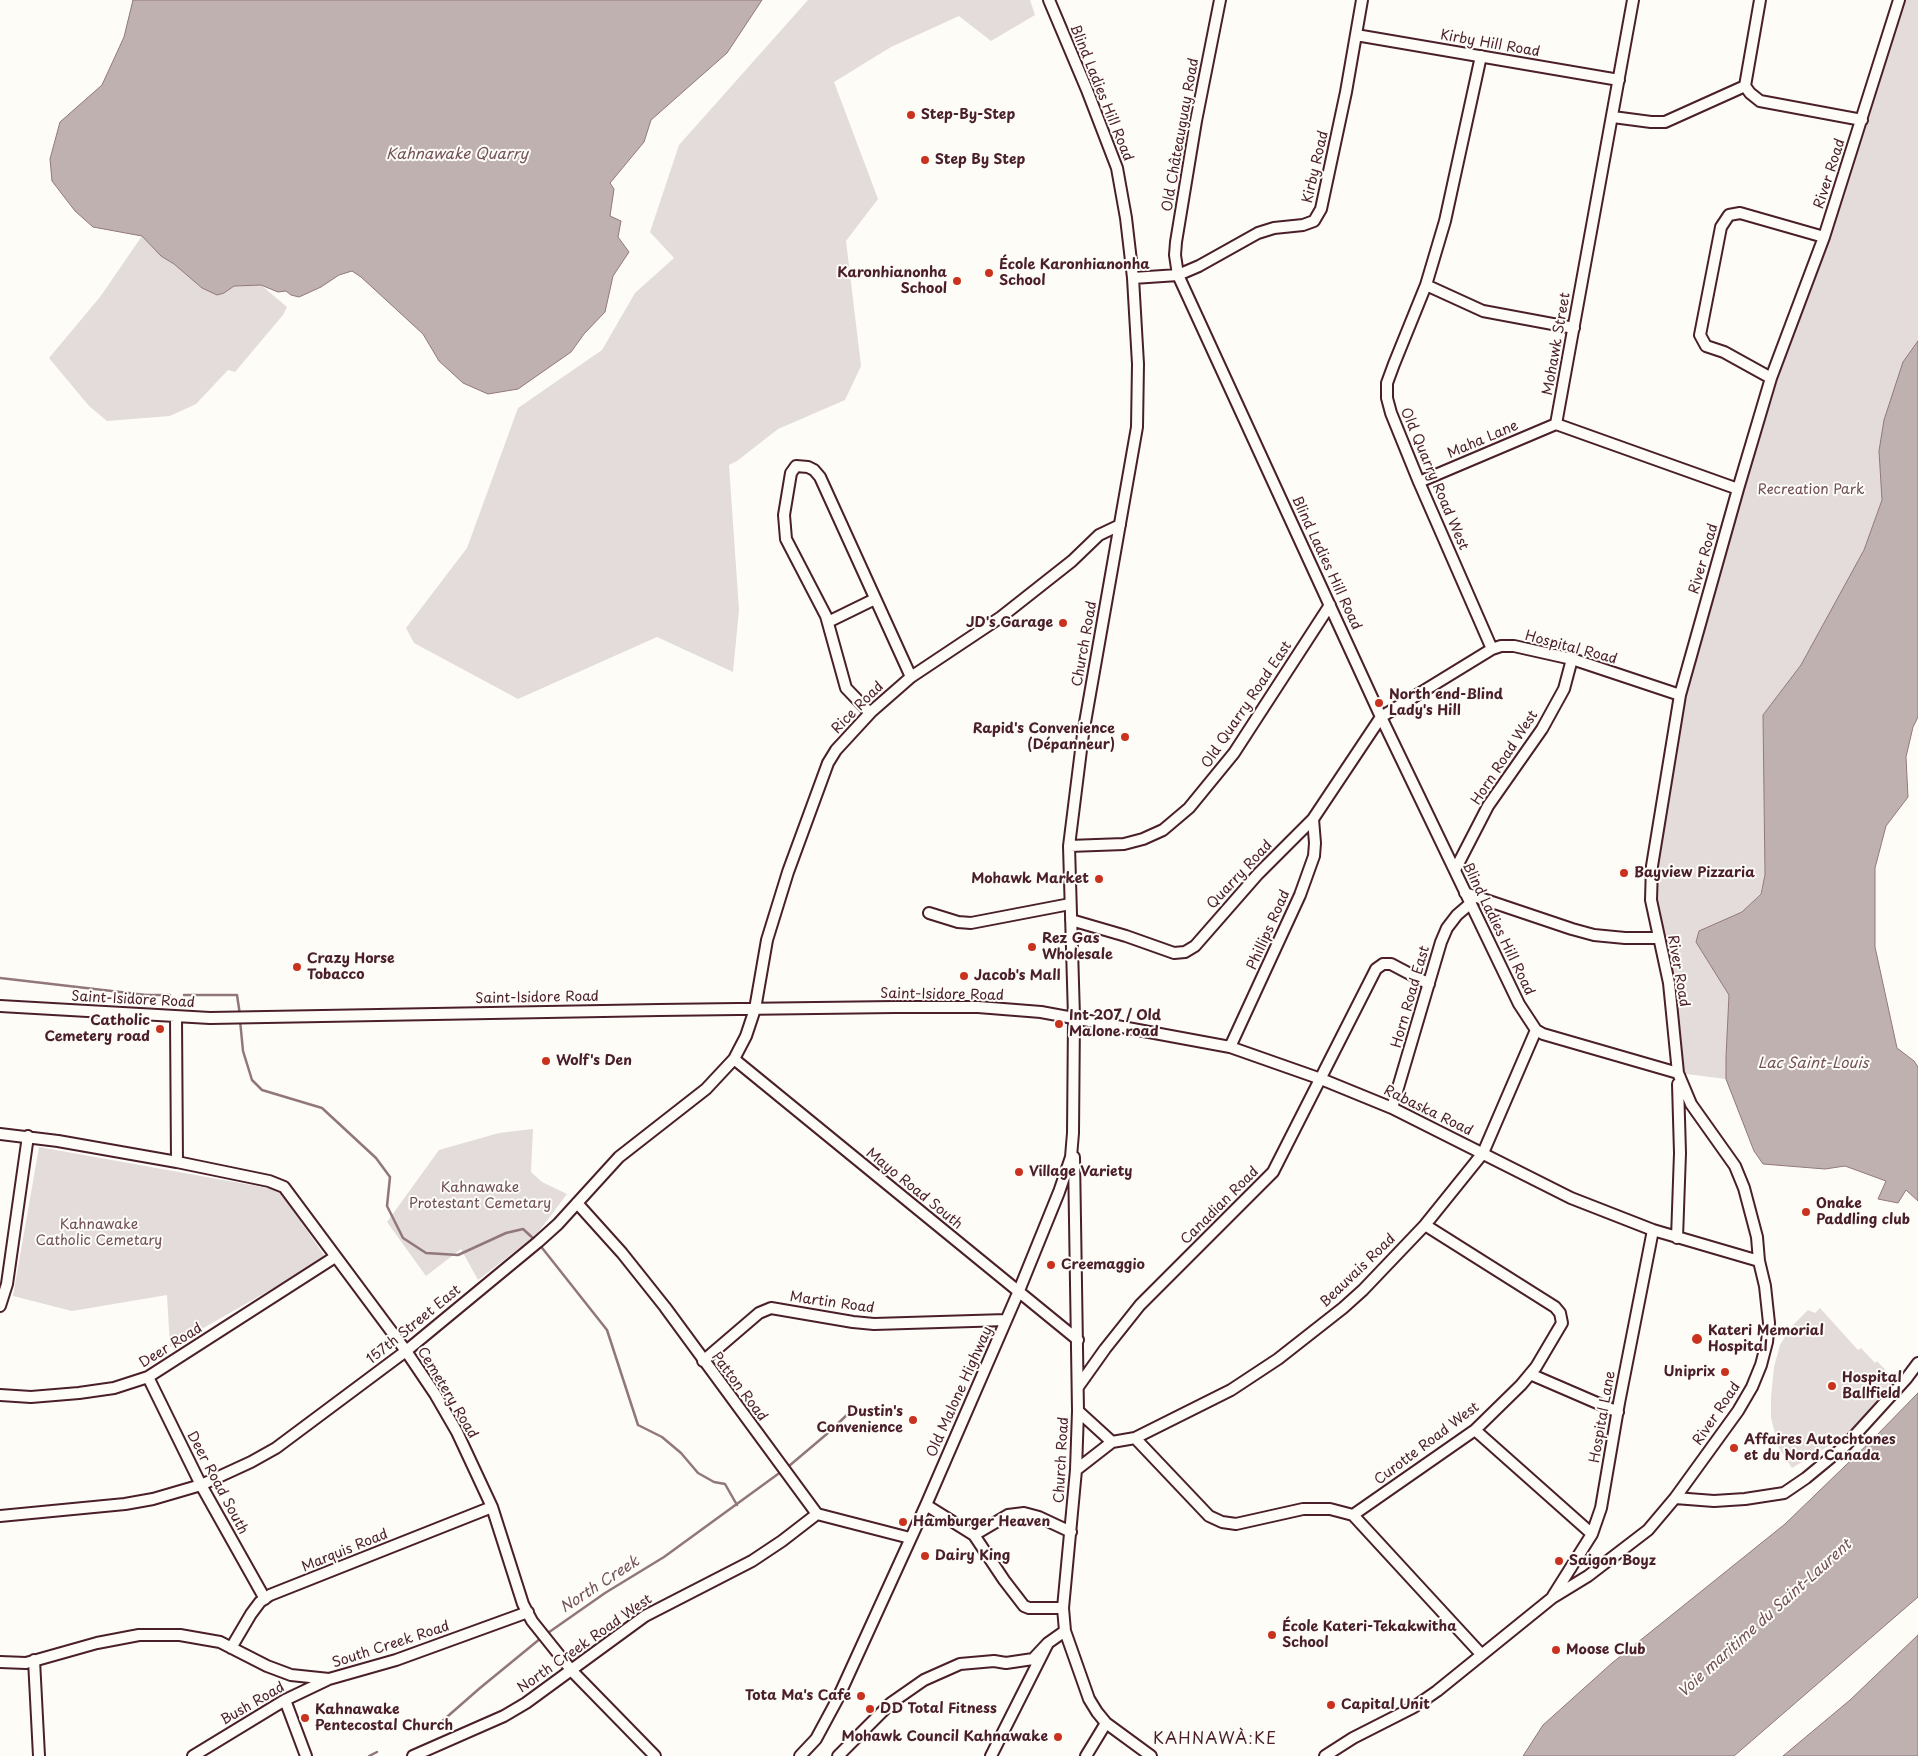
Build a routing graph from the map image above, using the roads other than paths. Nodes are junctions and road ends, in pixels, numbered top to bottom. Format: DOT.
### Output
graph roads {
  1 [pos="1049,0"];
  2 [pos="1220,0"];
  3 [pos="1362,0"];
  4 [pos="1633,0"];
  5 [pos="1760,0"];
  6 [pos="1899,0"];
  7 [pos="1356,35"];
  8 [pos="1482,56"];
  9 [pos="1619,80"];
  10 [pos="1745,86"];
  11 [pos="1613,117"];
  12 [pos="1862,120"];
  13 [pos="1824,237"];
  14 [pos="1178,275"];
  15 [pos="1133,278"];
  16 [pos="1426,286"];
  17 [pos="1574,328"];
  18 [pos="1771,378"];
  19 [pos="1556,424"];
  20 [pos="1420,482"];
  21 [pos="1738,489"];
  22 [pos="1120,525"];
  23 [pos="875,599"];
  24 [pos="1330,605"];
  25 [pos="828,622"];
  26 [pos="1492,649"];
  27 [pos="1572,659"];
  28 [pos="910,677"];
  29 [pos="1680,695"];
  30 [pos="870,712"];
  31 [pos="1382,717"];
  32 [pos="1313,820"];
  33 [pos="1068,846"];
  34 [pos="1455,870"];
  35 [pos="1465,893"];
  36 [pos="1471,903"];
  37 [pos="1070,904"];
  38 [pos="929,913"];
  39 [pos="1071,920"];
  40 [pos="1659,938"];
  41 [pos="1429,984"];
  42 [pos="0,1006"];
  43 [pos="755,1009"];
  44 [pos="176,1017"];
  45 [pos="1074,1017"];
  46 [pos="1536,1030"];
  47 [pos="1230,1047"];
  48 [pos="734,1059"];
  49 [pos="1678,1074"];
  50 [pos="1322,1079"];
  51 [pos="1392,1108"];
  52 [pos="1074,1133"];
  53 [pos="0,1134"];
  54 [pos="28,1136"];
  55 [pos="1482,1153"];
  56 [pos="177,1162"];
  57 [pos="577,1203"];
  58 [pos="1425,1225"];
  59 [pos="1653,1230"];
  60 [pos="1677,1238"];
  61 [pos="335,1257"];
  62 [pos="1759,1261"];
  63 [pos="1018,1293"];
  64 [pos="0,1306"];
  65 [pos="1006,1320"];
  66 [pos="1078,1340"];
  67 [pos="406,1351"];
  68 [pos="703,1361"];
  69 [pos="1918,1362"];
  70 [pos="1530,1374"];
  71 [pos="148,1378"];
  72 [pos="1078,1388"];
  73 [pos="0,1395"];
  74 [pos="1078,1412"];
  75 [pos="1618,1412"];
  76 [pos="1475,1430"];
  77 [pos="1135,1438"];
  78 [pos="1112,1442"];
  79 [pos="1076,1470"];
  80 [pos="201,1485"];
  81 [pos="1675,1498"];
  82 [pos="926,1505"];
  83 [pos="492,1507"];
  84 [pos="817,1514"];
  85 [pos="1353,1515"];
  86 [pos="0,1516"];
  87 [pos="1070,1532"];
  88 [pos="1592,1534"];
  89 [pos="974,1535"];
  90 [pos="910,1538"];
  91 [pos="1552,1598"];
  92 [pos="265,1599"];
  93 [pos="1063,1608"];
  94 [pos="528,1612"];
  95 [pos="1065,1631"];
  96 [pos="1048,1643"];
  97 [pos="231,1648"];
  98 [pos="1481,1654"];
  99 [pos="34,1660"];
  100 [pos="0,1662"];
  101 [pos="572,1670"];
  102 [pos="329,1679"];
  103 [pos="285,1700"];
  104 [pos="1106,1722"];
  105 [pos="39,1756"];
  106 [pos="194,1756"];
  107 [pos="306,1756"];
  108 [pos="414,1756"];
  109 [pos="655,1756"];
  110 [pos="800,1756"];
  111 [pos="838,1756"];
  112 [pos="990,1756"];
  113 [pos="1086,1756"];
  114 [pos="1151,1756"];
  115 [pos="1325,1756"];
  1 -- 15 [label="street, Blind Ladies Hill Road"];
  2 -- 14 [label="street, Old Châteauguay Road"];
  3 -- 7 [label="street, Kirby Road"];
  4 -- 9 [label="street, Mohawk Street"];
  5 -- 10 [label="street"];
  6 -- 12 [label="street, River Road"];
  7 -- 8 [label="street, Kirby Hill Road"];
  7 -- 14 [label="street, Kirby Road"];
  8 -- 9 [label="street, Kirby Hill Road"];
  8 -- 16 [label="street, Old Quarry Road West"];
  9 -- 11 [label="street, Mohawk Street"];
  10 -- 11 [label="street"];
  10 -- 12 [label="street"];
  11 -- 17 [label="street, Mohawk Street"];
  12 -- 13 [label="street, River Road"];
  13 -- 18 [label="street, River Road"];
  13 -- 18 [label="street"];
  14 -- 15 [label="street"];
  14 -- 24 [label="street, Blind Ladies Hill Road"];
  15 -- 22 [label="street, Church Road"];
  16 -- 17 [label="street"];
  16 -- 20 [label="street, Old Quarry Road West"];
  17 -- 19 [label="street, Mohawk Street"];
  18 -- 21 [label="street, River Road"];
  19 -- 20 [label="street, Maha Lane"];
  19 -- 21 [label="street"];
  20 -- 26 [label="street, Old Quarry Road West"];
  21 -- 29 [label="street, River Road"];
  22 -- 28 [label="street, Rice Road"];
  22 -- 33 [label="street, Church Road"];
  23 -- 25 [label="street"];
  23 -- 25 [label="street"];
  23 -- 28 [label="street"];
  24 -- 31 [label="street, Blind Ladies Hill Road"];
  24 -- 33 [label="street, Old Quarry Road East"];
  25 -- 30 [label="street"];
  26 -- 27 [label="street, Hospital Road"];
  26 -- 31 [label="street, Hospital Road"];
  27 -- 29 [label="street, Hospital Road"];
  27 -- 34 [label="street, Horn Road West"];
  28 -- 30 [label="street, Rice Road"];
  29 -- 40 [label="street, River Road"];
  30 -- 43 [label="street, Rice Road"];
  31 -- 32 [label="street, Quarry Road"];
  31 -- 34 [label="street, Blind Ladies Hill Road"];
  32 -- 39 [label="street, Quarry Road"];
  32 -- 47 [label="street, Phillips Road"];
  33 -- 37 [label="street, Church Road"];
  34 -- 35 [label="street, Blind Ladies Hill Road"];
  35 -- 36 [label="street, Blind Ladies Hill Road"];
  35 -- 40 [label="street"];
  36 -- 41 [label="street, Horn Road East"];
  36 -- 46 [label="street, Blind Ladies Hill Road"];
  37 -- 38 [label="street"];
  37 -- 39 [label="street, Church Road"];
  39 -- 45 [label="street, Church Road"];
  40 -- 49 [label="street, River Road"];
  41 -- 50 [label="street, Canadian Road"];
  41 -- 51 [label="street, Horn Road East"];
  42 -- 44 [label="street, Saint-Isidore Road"];
  43 -- 44 [label="street, Saint-Isidore Road"];
  43 -- 45 [label="street, Saint-Isidore Road"];
  43 -- 48 [label="street, 157th Street East"];
  44 -- 56 [label="street"];
  45 -- 47 [label="street, Rabaska Road"];
  45 -- 52 [label="street, Old Malone Highway"];
  46 -- 49 [label="street"];
  46 -- 55 [label="street, Beauvais Road"];
  47 -- 50 [label="street, Rabaska Road"];
  48 -- 57 [label="street, 157th Street East"];
  48 -- 63 [label="street, Mayo Road South"];
  49 -- 60 [label="street"];
  49 -- 62 [label="street, River Road"];
  50 -- 51 [label="street, Rabaska Road"];
  50 -- 72 [label="street, Canadian Road"];
  51 -- 55 [label="street, Rabaska Road"];
  52 -- 63 [label="street, Old Malone Highway"];
  52 -- 66 [label="street, Church Road"];
  53 -- 54 [label="street, Cemetery Road"];
  54 -- 56 [label="street, Cemetery Road"];
  54 -- 64 [label="street"];
  55 -- 58 [label="street, Beauvais Road"];
  55 -- 59 [label="street, Rabaska Road"];
  56 -- 61 [label="street, Cemetery Road"];
  57 -- 67 [label="street, 157th Street East"];
  57 -- 68 [label="street, Patton Road"];
  58 -- 70 [label="street, Curotte Road West"];
  58 -- 77 [label="street, Beauvais Road"];
  59 -- 60 [label="street, Rabaska Road"];
  59 -- 75 [label="street, Hospital Lane"];
  60 -- 62 [label="street, Rabaska Road"];
  61 -- 67 [label="street, Cemetery Road"];
  61 -- 71 [label="street, Deer Road"];
  62 -- 81 [label="street, River Road"];
  63 -- 65 [label="street, Old Malone Highway"];
  63 -- 66 [label="street, Mayo Road South"];
  65 -- 68 [label="street, Martin Road"];
  65 -- 82 [label="street, Old Malone Highway"];
  66 -- 72 [label="street, Church Road"];
  67 -- 80 [label="street, 157th Street East"];
  67 -- 83 [label="street, Cemetery Road"];
  68 -- 84 [label="street, Patton Road"];
  69 -- 81 [label="street"];
  70 -- 75 [label="street"];
  70 -- 76 [label="street, Curotte Road West"];
  71 -- 73 [label="street, Deer Road"];
  71 -- 80 [label="street, Deer Road South"];
  72 -- 74 [label="street, Church Road"];
  74 -- 78 [label="street"];
  74 -- 79 [label="street, Church Road"];
  75 -- 88 [label="street, Hospital Lane"];
  76 -- 85 [label="street, Curotte Road West"];
  76 -- 88 [label="street"];
  77 -- 78 [label="street, Beauvais Road"];
  77 -- 85 [label="street"];
  78 -- 79 [label="street, Beauvais Road"];
  79 -- 87 [label="street, Church Road"];
  80 -- 86 [label="street, 157th Street East"];
  80 -- 92 [label="street, Deer Road South"];
  81 -- 91 [label="street, River Road"];
  82 -- 89 [label="street"];
  82 -- 90 [label="street, Old Malone Highway"];
  83 -- 92 [label="street, Marquis Road"];
  83 -- 94 [label="street, Cemetery Road"];
  84 -- 90 [label="street"];
  84 -- 101 [label="street, North Creek Road West"];
  85 -- 98 [label="street"];
  87 -- 89 [label="street"];
  87 -- 93 [label="street, Church Road"];
  88 -- 91 [label="street, Hospital Lane"];
  89 -- 93 [label="street"];
  90 -- 110 [label="street, Old Malone Highway"];
  91 -- 98 [label="street, River Road"];
  92 -- 97 [label="street, Marquis Road"];
  93 -- 95 [label="street, Church Road"];
  94 -- 101 [label="street, Cemetery Road"];
  94 -- 102 [label="street, South Creek Road"];
  95 -- 96 [label="street"];
  95 -- 104 [label="street, Church Road"];
  96 -- 111 [label="street"];
  96 -- 112 [label="street"];
  97 -- 99 [label="street, South Creek Road"];
  97 -- 102 [label="street, South Creek Road"];
  98 -- 115 [label="street, River Road"];
  99 -- 100 [label="street, South Creek Road"];
  99 -- 105 [label="street"];
  101 -- 108 [label="street, North Creek Road West"];
  101 -- 109 [label="street, Cemetery Road"];
  102 -- 103 [label="street, Bush Road"];
  103 -- 106 [label="street, Bush Road"];
  103 -- 107 [label="street"];
  104 -- 113 [label="street"];
  104 -- 114 [label="street, Church Road"];
}
